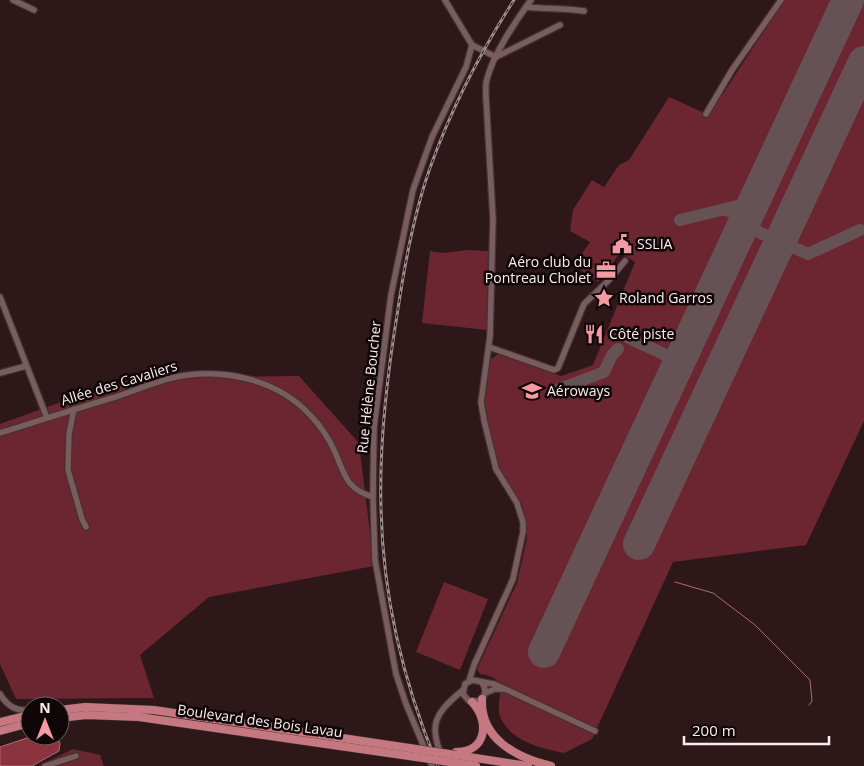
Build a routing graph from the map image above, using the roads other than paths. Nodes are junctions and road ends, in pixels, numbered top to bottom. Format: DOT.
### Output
graph roads {
  1 [pos="13,0"];
  2 [pos="445,0"];
  3 [pos="531,0"];
  4 [pos="781,0"];
  5 [pos="526,7"];
  6 [pos="34,10"];
  7 [pos="584,11"];
  8 [pos="560,24"];
  9 [pos="472,45"];
  10 [pos="496,57"];
  11 [pos="706,114"];
  12 [pos="625,261"];
  13 [pos="0,298"];
  14 [pos="489,347"];
  15 [pos="26,366"];
  16 [pos="0,374"];
  17 [pos="74,409"];
  18 [pos="47,418"];
  19 [pos="0,433"];
  20 [pos="373,496"];
  21 [pos="86,527"];
  22 [pos="473,669"];
  23 [pos="469,681"];
  24 [pos="480,682"];
  25 [pos="505,689"];
  26 [pos="463,690"];
  27 [pos="0,694"];
  28 [pos="484,696"];
  29 [pos="468,700"];
  30 [pos="450,702"];
  31 [pos="70,708"];
  32 [pos="20,709"];
  33 [pos="20,717"];
  34 [pos="70,717"];
  35 [pos="0,722"];
  36 [pos="20,726"];
  37 [pos="0,731"];
  38 [pos="595,731"];
  39 [pos="416,753"];
  40 [pos="76,756"];
  41 [pos="456,757"];
  42 [pos="45,766"];
  43 [pos="432,766"];
  44 [pos="446,766"];
  45 [pos="473,766"];
  46 [pos="528,766"];
  47 [pos="551,766"];
  1 -- 6 [label="street"];
  2 -- 9 [label="street"];
  3 -- 5 [label="street"];
  4 -- 11 [label="street"];
  5 -- 7 [label="street"];
  5 -- 10 [label="street"];
  8 -- 10 [label="street"];
  9 -- 10 [label="street"];
  9 -- 20 [label="street, Rue Hélène Boucher"];
  10 -- 14 [label="street"];
  12 -- 14 [label="street"];
  13 -- 15 [label="street"];
  14 -- 22 [label="street"];
  15 -- 16 [label="street"];
  15 -- 18 [label="street"];
  17 -- 18 [label="street, Allée des Cavaliers"];
  17 -- 20 [label="street, Allée des Cavaliers"];
  17 -- 21 [label="street"];
  18 -- 19 [label="street, Allée des Cavaliers"];
  20 -- 43 [label="street, Rue Hélène Boucher"];
  22 -- 23 [label="street"];
  22 -- 24 [label="street"];
  23 -- 24 [label="street"];
  23 -- 26 [label="street"];
  24 -- 25 [label="street"];
  24 -- 28 [label="street"];
  25 -- 28 [label="street"];
  25 -- 38 [label="street"];
  26 -- 29 [label="street"];
  26 -- 30 [label="street"];
  27 -- 32 [label="street"];
  28 -- 29 [label="street"];
  28 -- 47 [label="main road"];
  29 -- 30 [label="street"];
  29 -- 41 [label="main road"];
  30 -- 44 [label="street"];
  31 -- 39 [label="main road, Boulevard des Bois Lavau"];
  33 -- 35 [label="main road"];
  34 -- 39 [label="main road, Boulevard des Bois Lavau"];
  36 -- 37 [label="main road"];
  39 -- 41 [label="main road, Boulevard des Bois Lavau, bridge"];
  40 -- 42 [label="street"];
  41 -- 45 [label="main road"];
  41 -- 46 [label="main road"];
}
